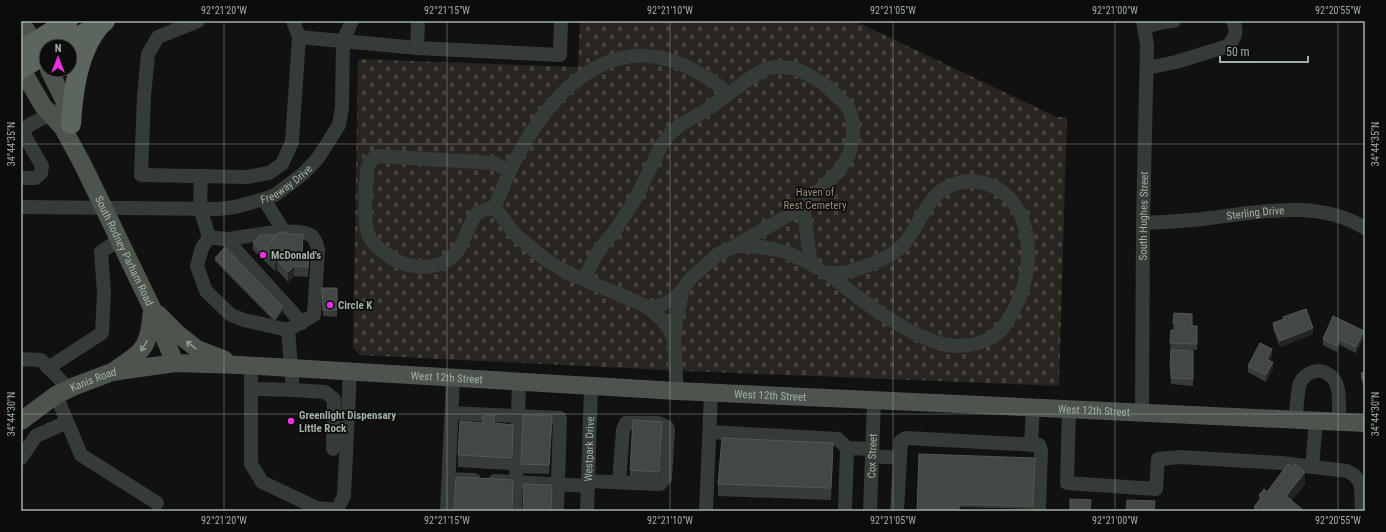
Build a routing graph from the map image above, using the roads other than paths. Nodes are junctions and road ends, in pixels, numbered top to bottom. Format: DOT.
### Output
graph roads {
  1 [pos="68,21"];
  2 [pos="198,21"];
  3 [pos="293,21"];
  4 [pos="352,21"];
  5 [pos="418,21"];
  6 [pos="561,21"];
  7 [pos="1174,21"];
  8 [pos="1233,21"];
  9 [pos="21,22"];
  10 [pos="103,22"];
  11 [pos="1144,24"];
  12 [pos="300,37"];
  13 [pos="55,38"];
  14 [pos="75,38"];
  15 [pos="343,41"];
  16 [pos="417,48"];
  17 [pos="38,53"];
  18 [pos="38,58"];
  19 [pos="1147,68"];
  20 [pos="21,69"];
  21 [pos="52,78"];
  22 [pos="728,95"];
  23 [pos="64,121"];
  24 [pos="21,131"];
  25 [pos="509,173"];
  26 [pos="201,176"];
  27 [pos="21,178"];
  28 [pos="264,199"];
  29 [pos="21,207"];
  30 [pos="803,207"];
  31 [pos="104,208"];
  32 [pos="200,208"];
  33 [pos="494,209"];
  34 [pos="1143,223"];
  35 [pos="1365,228"];
  36 [pos="284,232"];
  37 [pos="209,237"];
  38 [pos="226,239"];
  39 [pos="119,240"];
  40 [pos="736,246"];
  41 [pos="811,264"];
  42 [pos="824,272"];
  43 [pos="584,279"];
  44 [pos="683,289"];
  45 [pos="152,308"];
  46 [pos="649,308"];
  47 [pos="302,323"];
  48 [pos="288,330"];
  49 [pos="674,340"];
  50 [pos="21,359"];
  51 [pos="175,363"];
  52 [pos="245,366"];
  53 [pos="48,368"];
  54 [pos="292,369"];
  55 [pos="112,372"];
  56 [pos="350,372"];
  57 [pos="453,379"];
  58 [pos="519,383"];
  59 [pos="591,387"];
  60 [pos="251,389"];
  61 [pos="293,390"];
  62 [pos="62,392"];
  63 [pos="677,392"];
  64 [pos="711,393"];
  65 [pos="874,401"];
  66 [pos="1033,407"];
  67 [pos="1069,410"];
  68 [pos="1142,412"];
  69 [pos="452,413"];
  70 [pos="518,416"];
  71 [pos="1295,420"];
  72 [pos="21,421"];
  73 [pos="1316,421"];
  74 [pos="67,422"];
  75 [pos="1339,422"];
  76 [pos="1365,423"];
  77 [pos="710,432"];
  78 [pos="1031,445"];
  79 [pos="847,448"];
  80 [pos="332,449"];
  81 [pos="872,453"];
  82 [pos="21,458"];
  83 [pos="900,458"];
  84 [pos="1312,466"];
  85 [pos="449,479"];
  86 [pos="516,482"];
  87 [pos="619,482"];
  88 [pos="588,484"];
  89 [pos="558,485"];
  90 [pos="157,503"];
  91 [pos="447,511"];
  92 [pos="515,511"];
  93 [pos="557,511"];
  94 [pos="587,511"];
  95 [pos="706,511"];
  96 [pos="845,511"];
  97 [pos="870,511"];
  98 [pos="897,511"];
  99 [pos="1039,511"];
  100 [pos="1362,511"];
  1 -- 13 [label="highway"];
  2 -- 26 [label="street"];
  3 -- 12 [label="street"];
  4 -- 15 [label="street, Freeway Drive"];
  5 -- 16 [label="street"];
  6 -- 16 [label="street"];
  7 -- 11 [label="street"];
  8 -- 19 [label="street"];
  9 -- 17 [label="main road, South Rodney Parham Road"];
  10 -- 14 [label="highway"];
  10 -- 23 [label="highway"];
  11 -- 19 [label="street, South Hughes Street"];
  12 -- 15 [label="street"];
  12 -- 26 [label="street"];
  15 -- 16 [label="street"];
  15 -- 28 [label="street, Freeway Drive"];
  18 -- 20 [label="highway"];
  19 -- 34 [label="street, South Hughes Street"];
  20 -- 23 [label="main road, South Rodney Parham Road"];
  21 -- 23 [label="main road, South Rodney Parham Road"];
  22 -- 25 [label="street"];
  22 -- 30 [label="street"];
  22 -- 43 [label="street"];
  23 -- 24 [label="street"];
  23 -- 31 [label="main road, South Rodney Parham Road"];
  24 -- 27 [label="street"];
  25 -- 33 [label="street"];
  25 -- 33 [label="street"];
  26 -- 32 [label="street"];
  28 -- 32 [label="street, Freeway Drive"];
  28 -- 36 [label="street"];
  29 -- 31 [label="street, Freeway Drive"];
  30 -- 40 [label="street"];
  30 -- 41 [label="street"];
  31 -- 32 [label="street, Freeway Drive"];
  31 -- 39 [label="main road, South Rodney Parham Road"];
  32 -- 37 [label="street"];
  33 -- 43 [label="street"];
  34 -- 35 [label="street, Sterling Drive"];
  34 -- 68 [label="street, South Hughes Street"];
  36 -- 38 [label="street"];
  36 -- 47 [label="street"];
  37 -- 38 [label="street"];
  37 -- 48 [label="street"];
  38 -- 47 [label="street"];
  39 -- 45 [label="main road, South Rodney Parham Road"];
  39 -- 53 [label="street"];
  40 -- 41 [label="street"];
  40 -- 44 [label="street"];
  41 -- 42 [label="street"];
  42 -- 42 [label="street"];
  43 -- 46 [label="street"];
  44 -- 46 [label="street"];
  44 -- 49 [label="street"];
  45 -- 51 [label="main road, South Rodney Parham Road"];
  52 -- 45 [label="main road, one-way"];
  45 -- 55 [label="main road, one-way"];
  46 -- 49 [label="street"];
  47 -- 48 [label="street"];
  48 -- 54 [label="street"];
  49 -- 63 [label="street"];
  50 -- 53 [label="street"];
  51 -- 52 [label="main road, West 12th Street"];
  51 -- 55 [label="main road, Kanis Road"];
  52 -- 54 [label="main road, West 12th Street"];
  52 -- 60 [label="street"];
  53 -- 62 [label="street"];
  54 -- 56 [label="main road, West 12th Street"];
  54 -- 61 [label="street"];
  55 -- 62 [label="main road, Kanis Road"];
  56 -- 57 [label="main road, West 12th Street"];
  56 -- 60 [label="street"];
  57 -- 58 [label="main road, West 12th Street"];
  57 -- 69 [label="street"];
  58 -- 59 [label="main road, West 12th Street"];
  58 -- 70 [label="street"];
  59 -- 63 [label="main road, West 12th Street"];
  59 -- 88 [label="street, Westpark Drive"];
  60 -- 61 [label="street"];
  61 -- 80 [label="street"];
  62 -- 72 [label="main road, Kanis Road"];
  62 -- 74 [label="street"];
  63 -- 64 [label="main road, West 12th Street"];
  64 -- 65 [label="main road, West 12th Street"];
  64 -- 77 [label="street"];
  65 -- 66 [label="main road, West 12th Street"];
  65 -- 81 [label="street, Cox Street"];
  66 -- 67 [label="main road, West 12th Street"];
  66 -- 78 [label="street"];
  67 -- 68 [label="main road, West 12th Street"];
  67 -- 84 [label="street"];
  68 -- 71 [label="main road, West 12th Street"];
  69 -- 70 [label="street"];
  69 -- 85 [label="street"];
  70 -- 86 [label="street"];
  70 -- 89 [label="street"];
  71 -- 73 [label="main road, West 12th Street"];
  71 -- 75 [label="street"];
  73 -- 75 [label="main road, West 12th Street"];
  73 -- 84 [label="street"];
  74 -- 82 [label="street"];
  74 -- 90 [label="street"];
  75 -- 76 [label="main road, West 12th Street"];
  77 -- 79 [label="street"];
  77 -- 95 [label="street"];
  78 -- 83 [label="street"];
  78 -- 99 [label="street"];
  79 -- 81 [label="street"];
  79 -- 96 [label="street"];
  81 -- 83 [label="street"];
  81 -- 97 [label="street, Cox Street"];
  83 -- 98 [label="street"];
  84 -- 100 [label="street"];
  85 -- 86 [label="street"];
  85 -- 91 [label="street"];
  86 -- 89 [label="street"];
  86 -- 92 [label="street"];
  87 -- 87 [label="street"];
  87 -- 88 [label="street"];
  88 -- 89 [label="street"];
  88 -- 94 [label="street, Westpark Drive"];
  89 -- 93 [label="street"];
}
